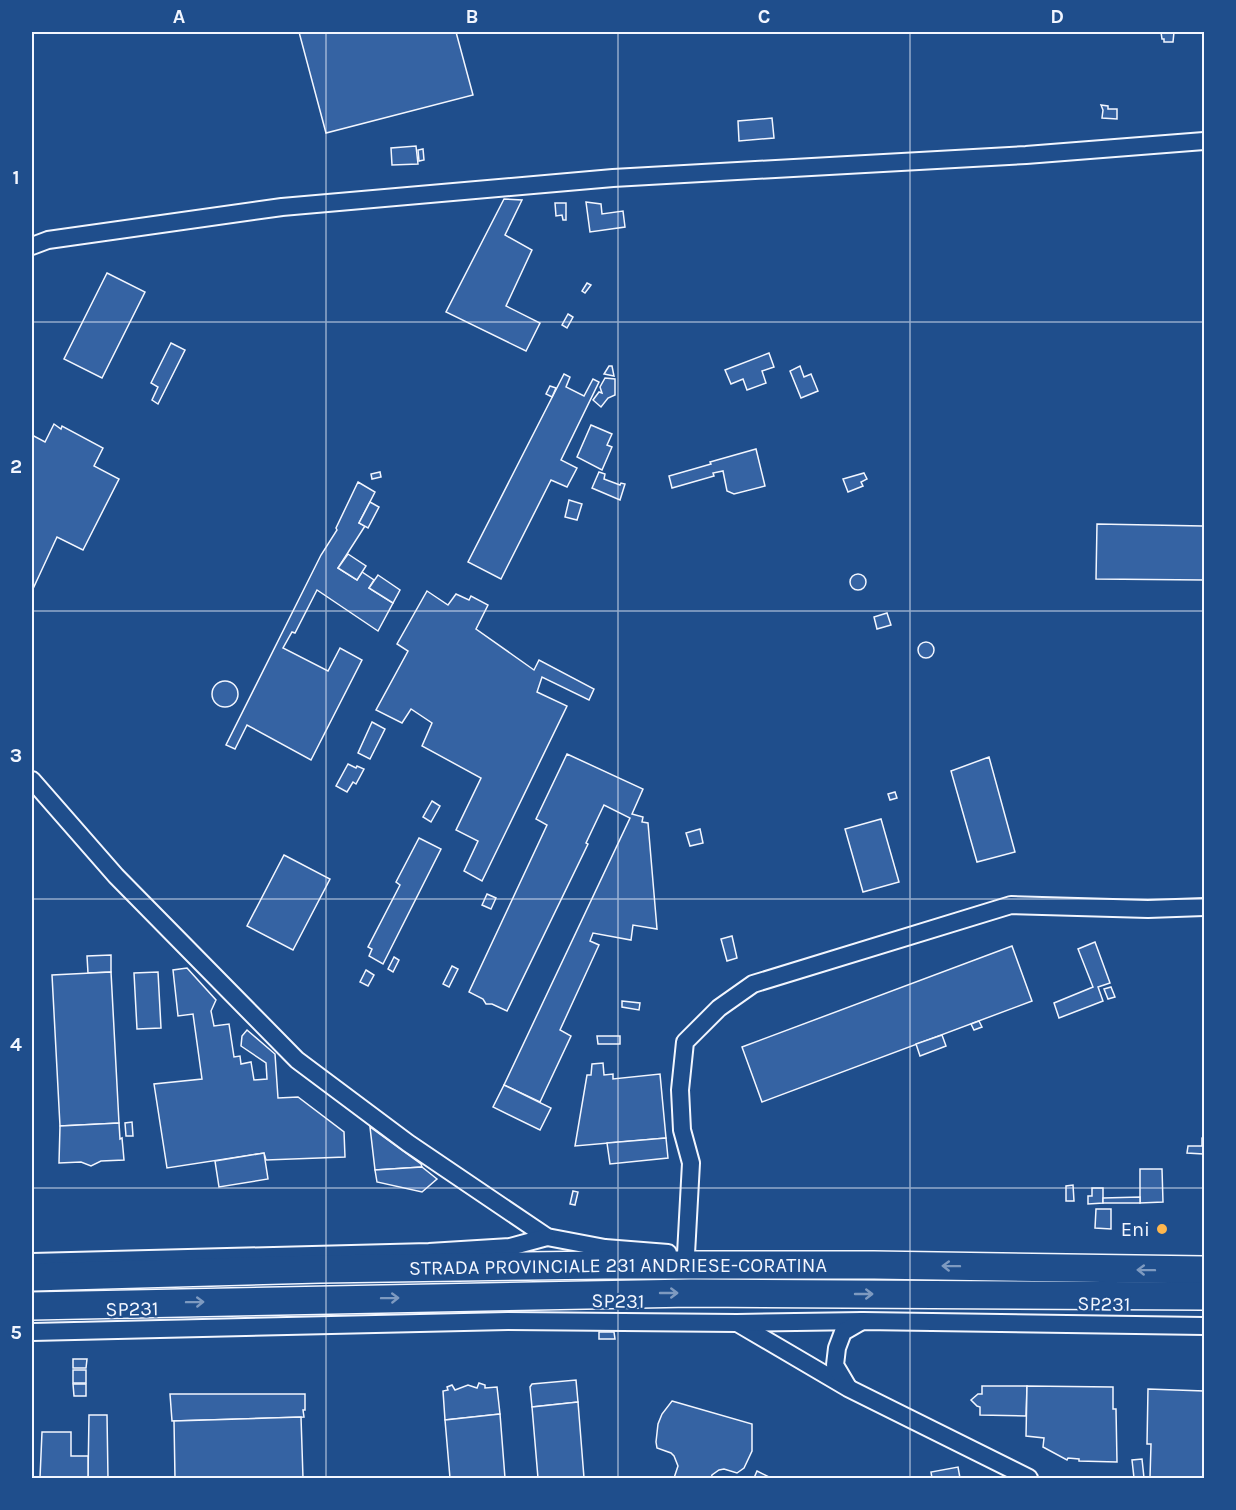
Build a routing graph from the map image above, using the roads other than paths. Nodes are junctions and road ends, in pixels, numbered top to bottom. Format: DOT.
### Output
graph roads {
  1 [pos="1204,141"];
  2 [pos="32,246"];
  3 [pos="32,780"];
  4 [pos="1204,907"];
  5 [pos="547,1237"];
  6 [pos="686,1254"];
  7 [pos="32,1262"];
  8 [pos="813,1265"];
  9 [pos="1204,1270"];
  10 [pos="32,1277"];
  11 [pos="1204,1296"];
  12 [pos="32,1306"];
  13 [pos="863,1321"];
  14 [pos="737,1323"];
  15 [pos="1204,1326"];
  16 [pos="32,1332"];
  17 [pos="849,1388"];
  18 [pos="1029,1479"];
  1 -- 2 [label="street"];
  3 -- 5 [label="street"];
  4 -- 6 [label="street"];
  5 -- 6 [label="street"];
  5 -- 7 [label="street"];
  6 -- 8 [label="street"];
  9 -- 8 [label="highway, STRADA PROVINCIALE 231 ANDRIESE-CORATINA / SP231, one-way"];
  8 -- 10 [label="highway, STRADA PROVINCIALE 231 ANDRIESE-CORATINA / SP231"];
  12 -- 11 [label="highway, STRADA PROVINCIALE 231 ANDRIESE-CORATINA / SP231, one-way"];
  13 -- 14 [label="street, SP231"];
  13 -- 15 [label="street, SP231"];
  13 -- 17 [label="street"];
  14 -- 16 [label="street, SP231"];
  14 -- 17 [label="street"];
  17 -- 18 [label="street"];
}
